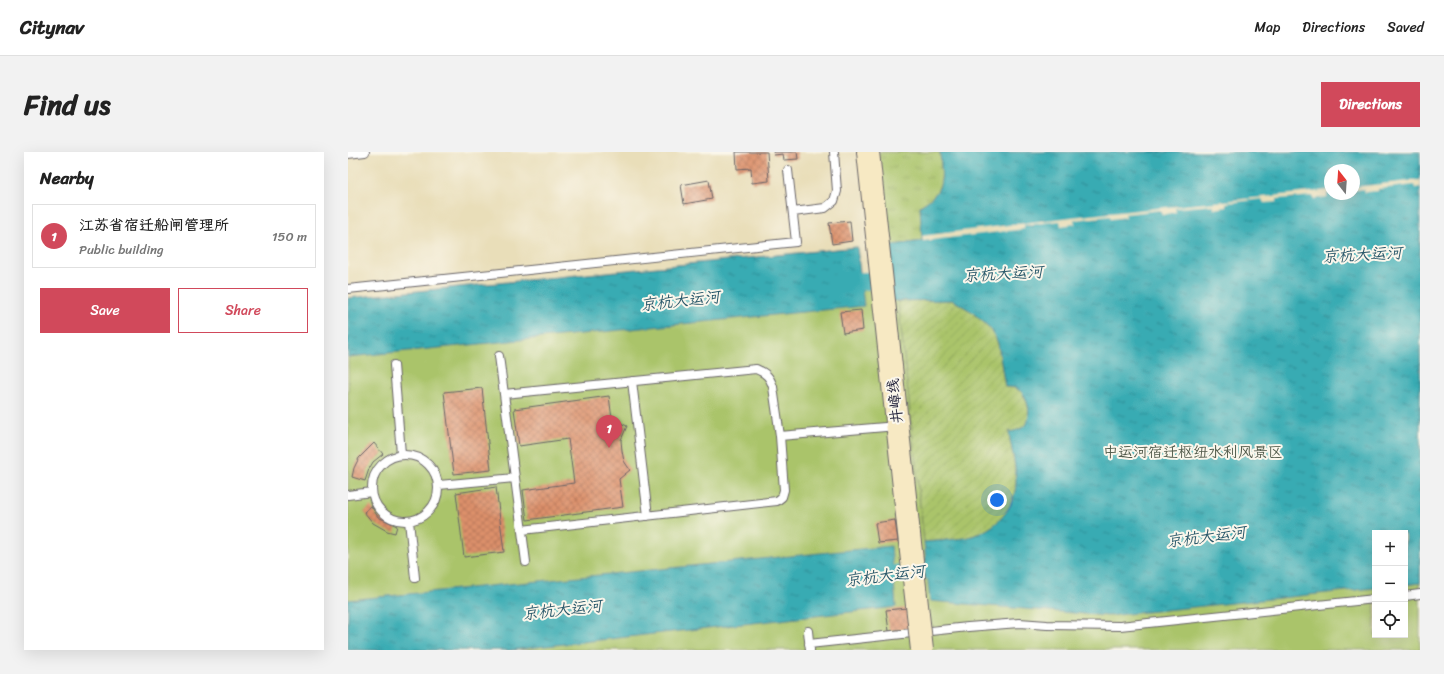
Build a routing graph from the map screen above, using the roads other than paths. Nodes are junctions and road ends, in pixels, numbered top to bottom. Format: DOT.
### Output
graph roads {
  1 [pos="364,152"];
  2 [pos="834,152"];
  3 [pos="868,152"];
  4 [pos="348,154"];
  5 [pos="788,170"];
  6 [pos="793,212"];
  7 [pos="348,289"];
  8 [pos="498,356"];
  9 [pos="394,365"];
  10 [pos="632,381"];
  11 [pos="504,394"];
  12 [pos="898,426"];
  13 [pos="780,436"];
  14 [pos="401,454"];
  15 [pos="515,478"];
  16 [pos="439,485"];
  17 [pos="372,492"];
  18 [pos="348,495"];
  19 [pos="648,516"];
  20 [pos="409,521"];
  21 [pos="522,530"];
  22 [pos="526,562"];
  23 [pos="414,578"];
  24 [pos="1420,594"];
  25 [pos="1408,596"];
  26 [pos="1372,599"];
  27 [pos="808,631"];
  28 [pos="809,647"];
  29 [pos="922,650"];
  1 -- 4 [label="lane"];
  2 -- 6 [label="lane"];
  3 -- 12 [label="main road, 井嶂线"];
  5 -- 6 [label="lane"];
  6 -- 7 [label="lane"];
  8 -- 11 [label="lane"];
  9 -- 14 [label="lane"];
  10 -- 11 [label="lane"];
  10 -- 13 [label="lane"];
  10 -- 19 [label="lane"];
  11 -- 15 [label="lane"];
  12 -- 13 [label="lane"];
  12 -- 29 [label="main road, 井嶂线, bridge"];
  13 -- 19 [label="lane"];
  14 -- 16 [label="lane"];
  14 -- 17 [label="lane"];
  15 -- 16 [label="lane"];
  15 -- 21 [label="lane"];
  16 -- 20 [label="lane"];
  17 -- 18 [label="lane"];
  17 -- 20 [label="lane"];
  19 -- 21 [label="lane"];
  20 -- 23 [label="lane"];
  21 -- 22 [label="lane"];
  24 -- 25 [label="lane"];
  26 -- 28 [label="lane"];
  27 -- 28 [label="lane"];
}
